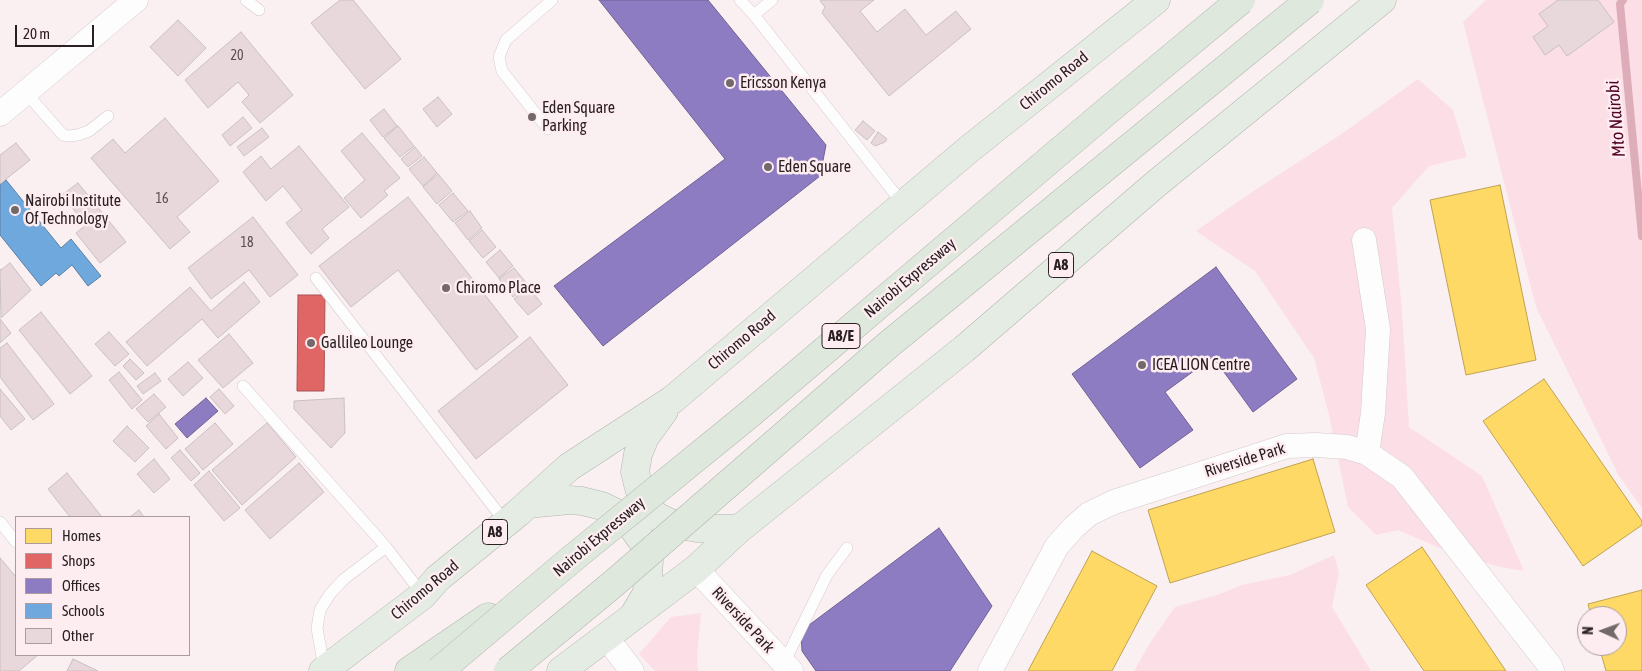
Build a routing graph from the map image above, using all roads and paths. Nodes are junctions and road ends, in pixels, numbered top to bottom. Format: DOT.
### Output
graph roads {
  1 [pos="136,0"];
  2 [pos="246,0"];
  3 [pos="552,0"];
  4 [pos="740,0"];
  5 [pos="772,0"];
  6 [pos="1156,0"];
  7 [pos="1241,0"];
  8 [pos="1310,0"];
  9 [pos="1382,0"];
  10 [pos="259,10"];
  11 [pos="754,15"];
  12 [pos="26,93"];
  13 [pos="0,114"];
  14 [pos="108,116"];
  15 [pos="548,129"];
  16 [pos="903,204"];
  17 [pos="1364,240"];
  18 [pos="316,278"];
  19 [pos="244,386"];
  20 [pos="672,400"];
  21 [pos="1367,453"];
  22 [pos="528,504"];
  23 [pos="0,522"];
  24 [pos="506,523"];
  25 [pos="739,528"];
  26 [pos="15,541"];
  27 [pos="386,548"];
  28 [pos="847,548"];
  29 [pos="573,558"];
  30 [pos="696,569"];
  31 [pos="423,595"];
  32 [pos="634,616"];
  33 [pos="606,637"];
  34 [pos="787,667"];
  35 [pos="324,670"];
  36 [pos="409,671"];
  37 [pos="440,671"];
  38 [pos="508,671"];
  39 [pos="561,671"];
  40 [pos="632,671"];
  41 [pos="990,671"];
  42 [pos="1552,671"];
  1 -- 12 [label="street"];
  2 -- 10 [label="lane"];
  3 -- 15 [label="lane"];
  4 -- 11 [label="lane"];
  5 -- 11 [label="lane"];
  6 -- 16 [label="highway, Chiromo Road / A8"];
  7 -- 29 [label="highway, Nairobi Expressway / A8/E, bridge"];
  8 -- 38 [label="highway, A8/E, bridge"];
  9 -- 25 [label="highway, A8"];
  11 -- 16 [label="lane"];
  12 -- 13 [label="street"];
  12 -- 14 [label="lane"];
  16 -- 20 [label="highway, Chiromo Road / A8"];
  17 -- 21 [label="street"];
  18 -- 24 [label="lane"];
  19 -- 27 [label="lane"];
  20 -- 22 [label="highway, Chiromo Road / A8"];
  20 -- 25 [label="highway"];
  21 -- 41 [label="street, Riverside Park"];
  21 -- 42 [label="street, Riverside Park"];
  22 -- 24 [label="highway, Chiromo Road / A8"];
  22 -- 32 [label="highway"];
  23 -- 26 [label="lane"];
  24 -- 31 [label="highway, Chiromo Road / A8"];
  25 -- 30 [label="highway, A8"];
  27 -- 31 [label="lane"];
  27 -- 35 [label="lane"];
  28 -- 34 [label="lane"];
  29 -- 36 [label="highway, bridge"];
  29 -- 37 [label="highway, Nairobi Expressway / A8/E, bridge"];
  30 -- 32 [label="highway, A8"];
  30 -- 34 [label="street, Riverside Park"];
  31 -- 35 [label="highway, Chiromo Road / A8"];
  32 -- 33 [label="highway, A8"];
  33 -- 39 [label="highway, A8"];
  33 -- 40 [label="street"];
}
